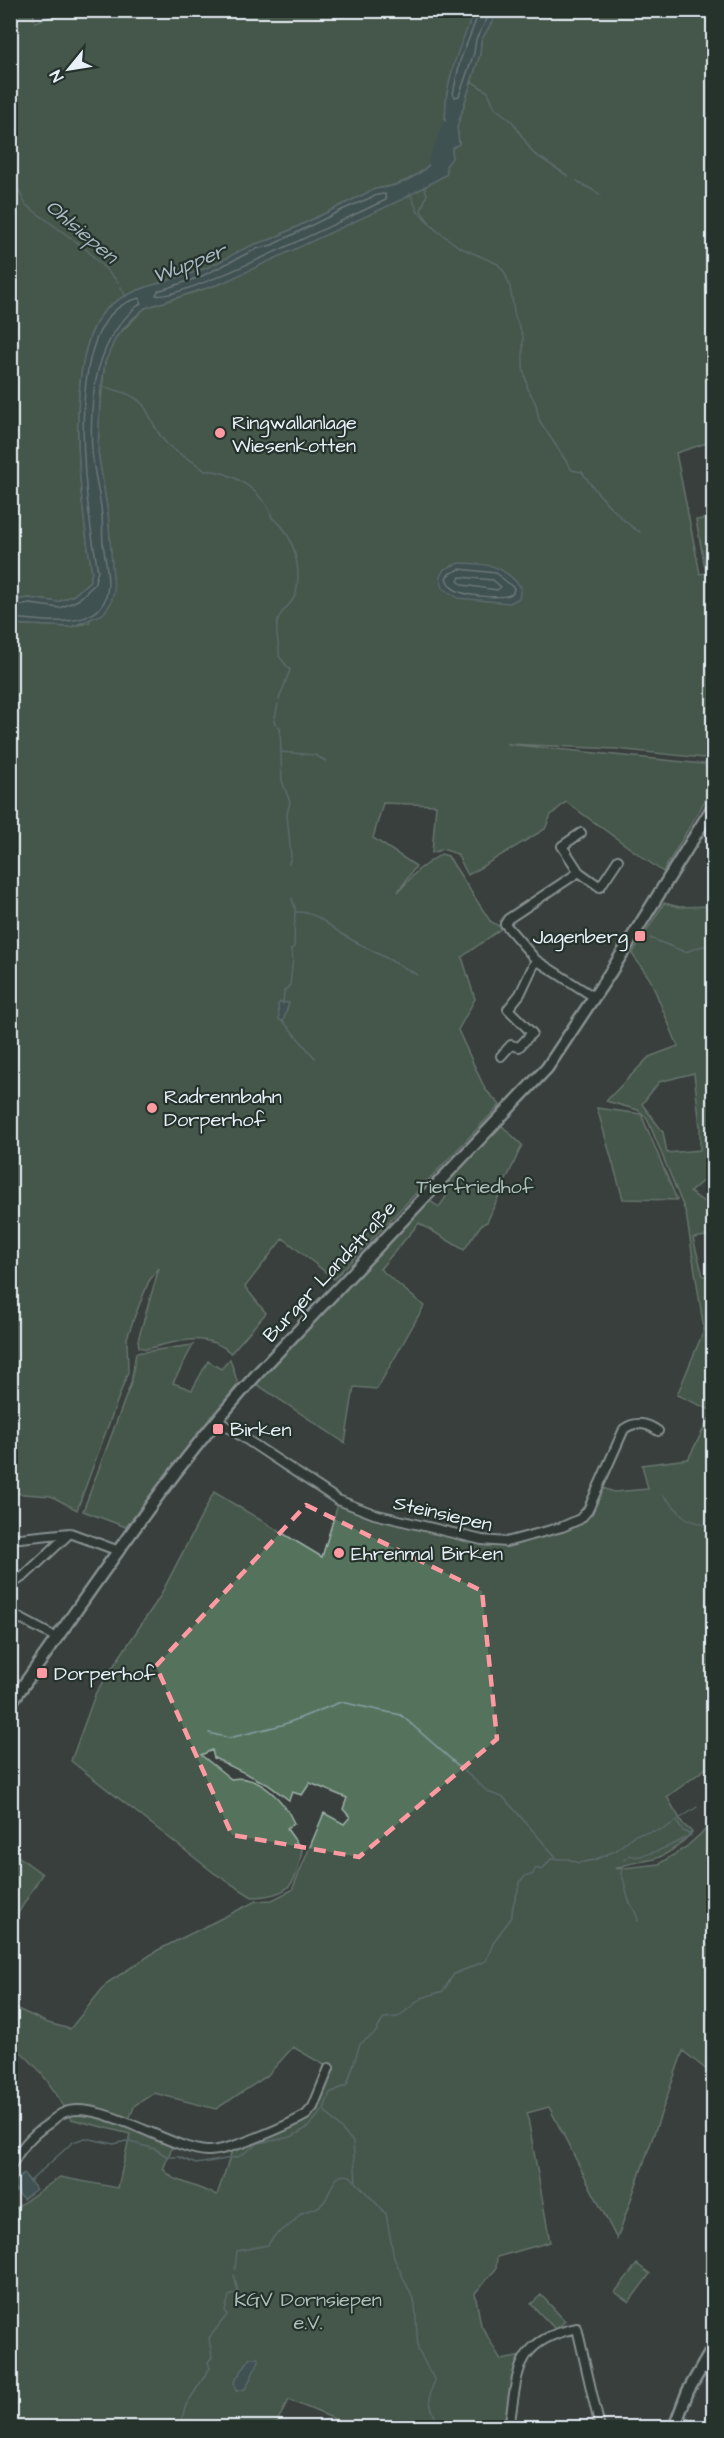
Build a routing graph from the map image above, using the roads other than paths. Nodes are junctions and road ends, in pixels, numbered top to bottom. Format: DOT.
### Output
graph roads {
  1 [pos="714,805"];
  2 [pos="581,834"];
  3 [pos="618,860"];
  4 [pos="579,872"];
  5 [pos="536,960"];
  6 [pos="594,997"];
  7 [pos="501,1056"];
  8 [pos="217,1420"];
  9 [pos="658,1431"];
  10 [pos="70,1533"];
  11 [pos="10,1539"];
  12 [pos="119,1551"];
  13 [pos="10,1585"];
  14 [pos="10,1613"];
  15 [pos="57,1638"];
  16 [pos="10,1704"];
  17 [pos="329,2068"];
  18 [pos="10,2168"];
  19 [pos="714,2346"];
  20 [pos="675,2423"];
  21 [pos="509,2427"];
  22 [pos="600,2427"];
  23 [pos="699,2427"];
  1 -- 6 [label="main road, Burger Landstraße"];
  2 -- 4 [label="street"];
  3 -- 4 [label="street"];
  4 -- 5 [label="street"];
  5 -- 6 [label="street"];
  5 -- 7 [label="street"];
  6 -- 8 [label="main road, Burger Landstraße"];
  8 -- 9 [label="street, Steinsiepen"];
  8 -- 12 [label="main road, Burger Landstraße"];
  10 -- 11 [label="street"];
  10 -- 12 [label="street"];
  10 -- 13 [label="street"];
  12 -- 15 [label="main road, Burger Landstraße"];
  14 -- 15 [label="street"];
  15 -- 16 [label="main road, Burger Landstraße"];
  17 -- 18 [label="street"];
  19 -- 20 [label="main road"];
  20 -- 23 [label="street"];
  21 -- 22 [label="street"];
}
